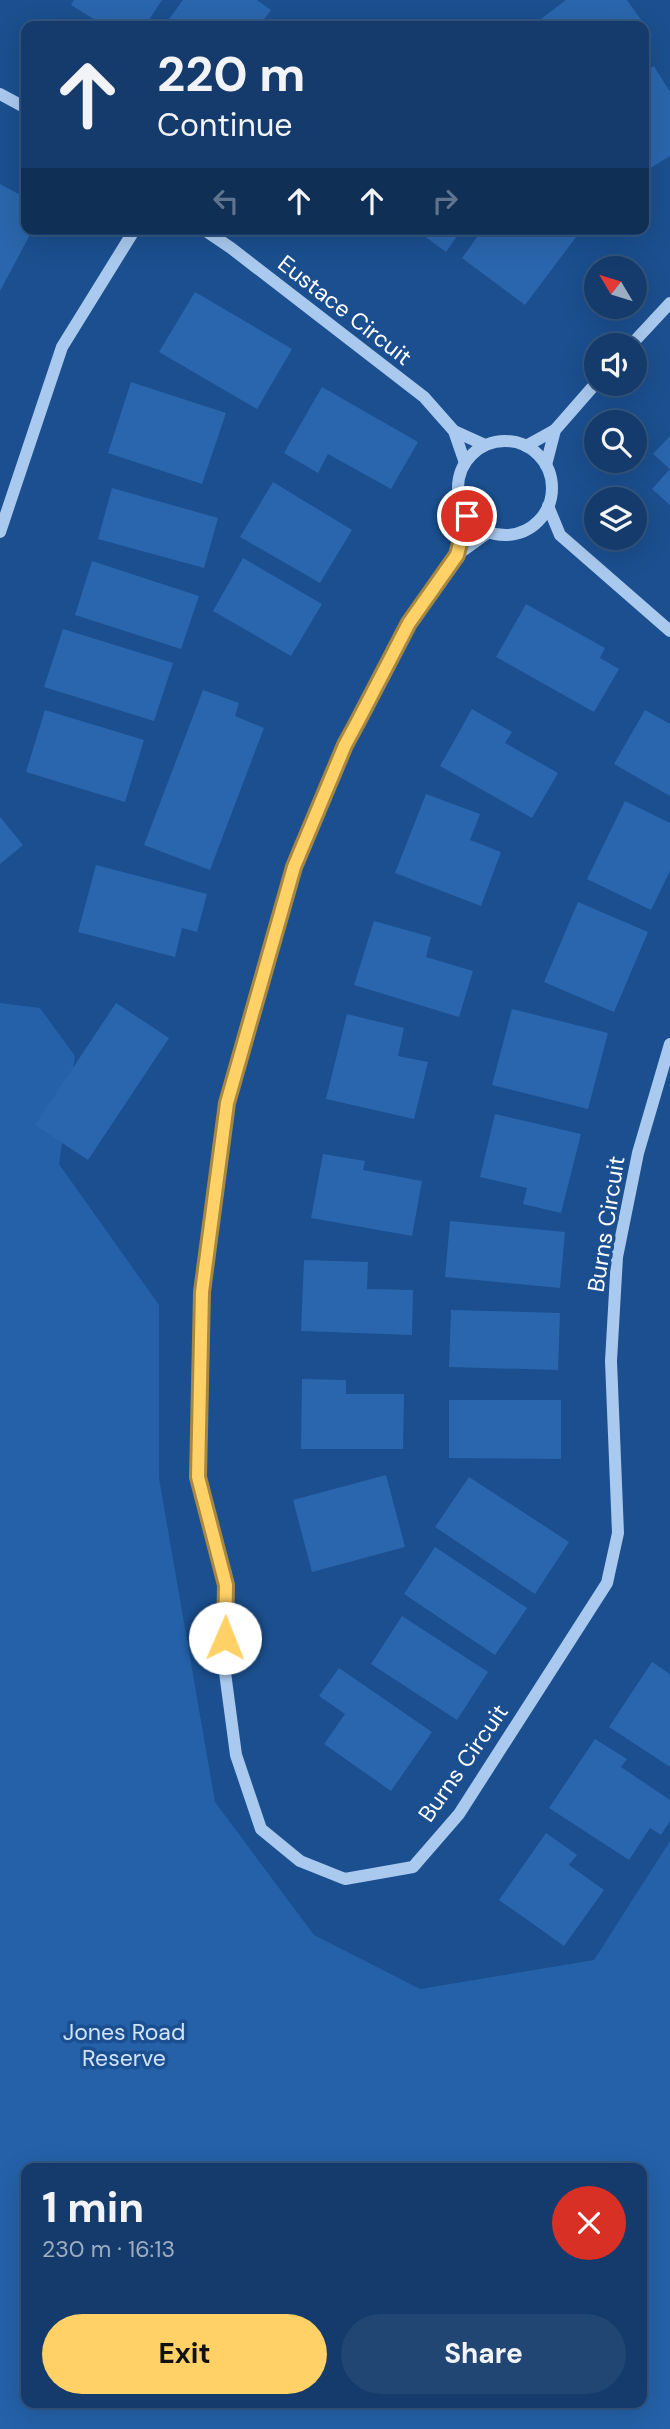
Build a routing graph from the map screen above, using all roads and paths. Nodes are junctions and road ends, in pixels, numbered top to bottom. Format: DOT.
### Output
graph roads {
  1 [pos="0,93"];
  2 [pos="21,105"];
  3 [pos="131,235"];
  4 [pos="212,235"];
  5 [pos="670,303"];
  6 [pos="642,333"];
  7 [pos="585,396"];
  8 [pos="555,430"];
  9 [pos="454,431"];
  10 [pos="485,445"];
  11 [pos="526,446"];
  12 [pos="465,464"];
  13 [pos="546,465"];
  14 [pos="548,506"];
  15 [pos="467,516"];
  16 [pos="530,528"];
  17 [pos="0,532"];
  18 [pos="489,532"];
  19 [pos="560,535"];
  20 [pos="457,555"];
  21 [pos="670,631"];
  22 [pos="670,1044"];
  1 -- 2 [label="street"];
  3 -- 17 [label="street"];
  4 -- 9 [label="street, Eustace Circuit"];
  5 -- 6 [label="street"];
  7 -- 8 [label="street"];
  8 -- 11 [label="street"];
  8 -- 13 [label="street"];
  9 -- 10 [label="street"];
  9 -- 12 [label="street"];
  10 -- 11 [label="street"];
  10 -- 12 [label="street"];
  11 -- 13 [label="street"];
  12 -- 15 [label="street"];
  13 -- 14 [label="street"];
  14 -- 16 [label="street"];
  14 -- 19 [label="street"];
  15 -- 18 [label="street"];
  15 -- 20 [label="street"];
  16 -- 18 [label="street"];
  16 -- 19 [label="street"];
  18 -- 20 [label="street"];
  19 -- 21 [label="street"];
  20 -- 22 [label="street, Burns Circuit"];
}
